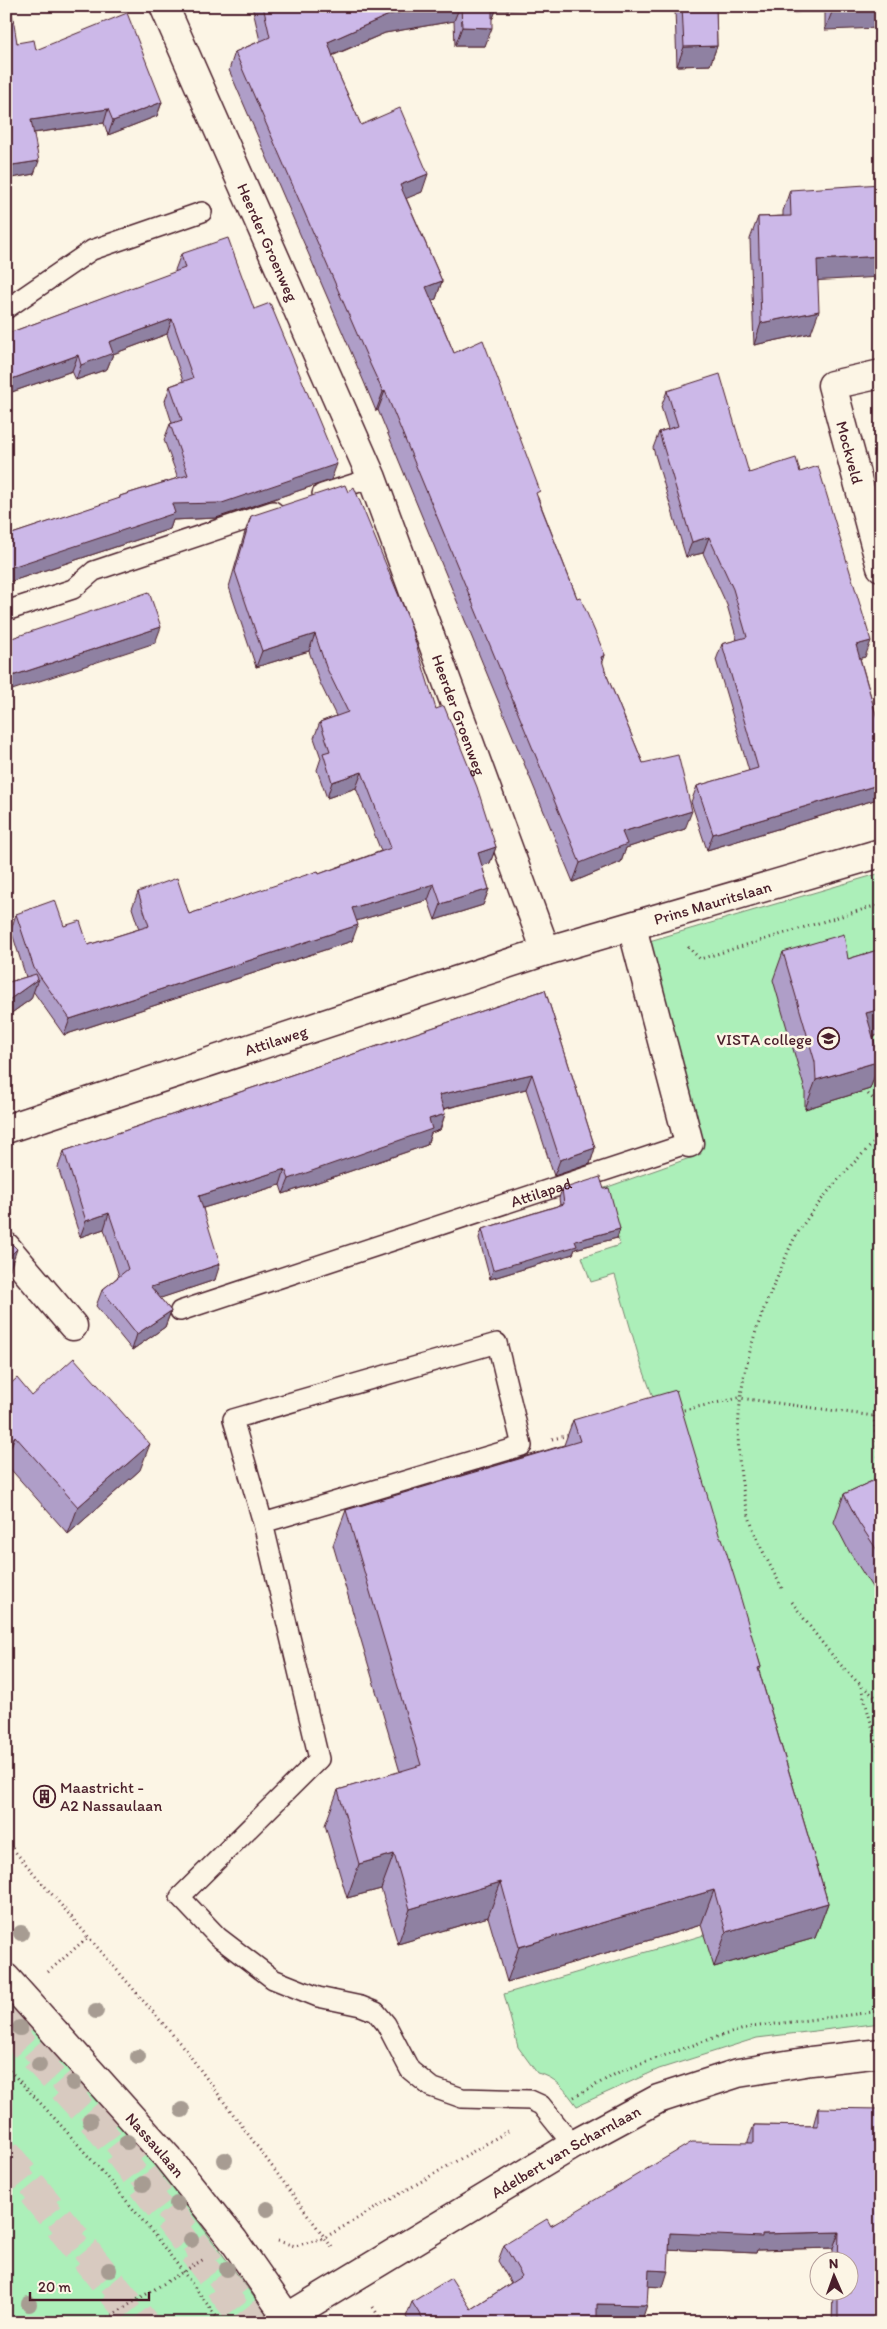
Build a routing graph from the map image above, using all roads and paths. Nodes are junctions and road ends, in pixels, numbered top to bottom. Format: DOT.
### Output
graph roads {
  1 [pos="164,6"];
  2 [pos="202,212"];
  3 [pos="6,308"];
  4 [pos="881,374"];
  5 [pos="372,478"];
  6 [pos="307,499"];
  7 [pos="288,506"];
  8 [pos="881,567"];
  9 [pos="6,611"];
  10 [pos="881,853"];
  11 [pos="881,904"];
  12 [pos="663,918"];
  13 [pos="632,927"];
  14 [pos="546,951"];
  15 [pos="868,1094"];
  16 [pos="881,1106"];
  17 [pos="6,1129"];
  18 [pos="881,1136"];
  19 [pos="689,1143"];
  20 [pos="6,1248"];
  21 [pos="180,1310"];
  22 [pos="73,1326"];
  23 [pos="881,1390"];
  24 [pos="739,1398"];
  25 [pos="673,1412"];
  26 [pos="874,1416"];
  27 [pos="579,1433"];
  28 [pos="522,1446"];
  29 [pos="881,1479"];
  30 [pos="263,1523"];
  31 [pos="782,1588"];
  32 [pos="792,1602"];
  33 [pos="861,1687"];
  34 [pos="881,1701"];
  35 [pos="881,1758"];
  36 [pos="6,1841"];
  37 [pos="6,1978"];
  38 [pos="881,2054"];
  39 [pos="6,2067"];
  40 [pos="573,2145"];
  41 [pos="184,2272"];
  42 [pos="353,2276"];
  43 [pos="286,2321"];
  44 [pos="99,2323"];
  45 [pos="221,2323"];
  46 [pos="383,2323"];
  1 -- 5 [label="street, Heerder Groenweg"];
  2 -- 3 [label="lane"];
  4 -- 8 [label="street, Mockveld"];
  5 -- 6 [label="lane"];
  5 -- 14 [label="street, Heerder Groenweg"];
  7 -- 9 [label="lane"];
  10 -- 12 [label="street, Prins Mauritslaan"];
  11 -- 12 [label="path"];
  12 -- 13 [label="street, Prins Mauritslaan"];
  13 -- 14 [label="street, Prins Mauritslaan"];
  13 -- 19 [label="street, Attilapad"];
  14 -- 17 [label="street, Attilaweg"];
  15 -- 16 [label="path"];
  18 -- 24 [label="path"];
  19 -- 21 [label="lane, Attilapad"];
  20 -- 22 [label="street"];
  23 -- 26 [label="path"];
  24 -- 25 [label="path"];
  24 -- 26 [label="path"];
  24 -- 31 [label="path"];
  26 -- 29 [label="path"];
  27 -- 28 [label="path"];
  28 -- 30 [label="lane"];
  28 -- 30 [label="lane"];
  30 -- 40 [label="lane"];
  32 -- 33 [label="path"];
  33 -- 34 [label="path"];
  33 -- 35 [label="path"];
  36 -- 42 [label="path"];
  37 -- 43 [label="street, Nassaulaan"];
  38 -- 40 [label="street, Adelbert van Scharnlaan"];
  39 -- 41 [label="path"];
  40 -- 42 [label="street, Adelbert van Scharnlaan"];
  41 -- 44 [label="path"];
  41 -- 45 [label="path"];
  42 -- 43 [label="street, Adelbert van Scharnlaan"];
  42 -- 46 [label="path"];
}
